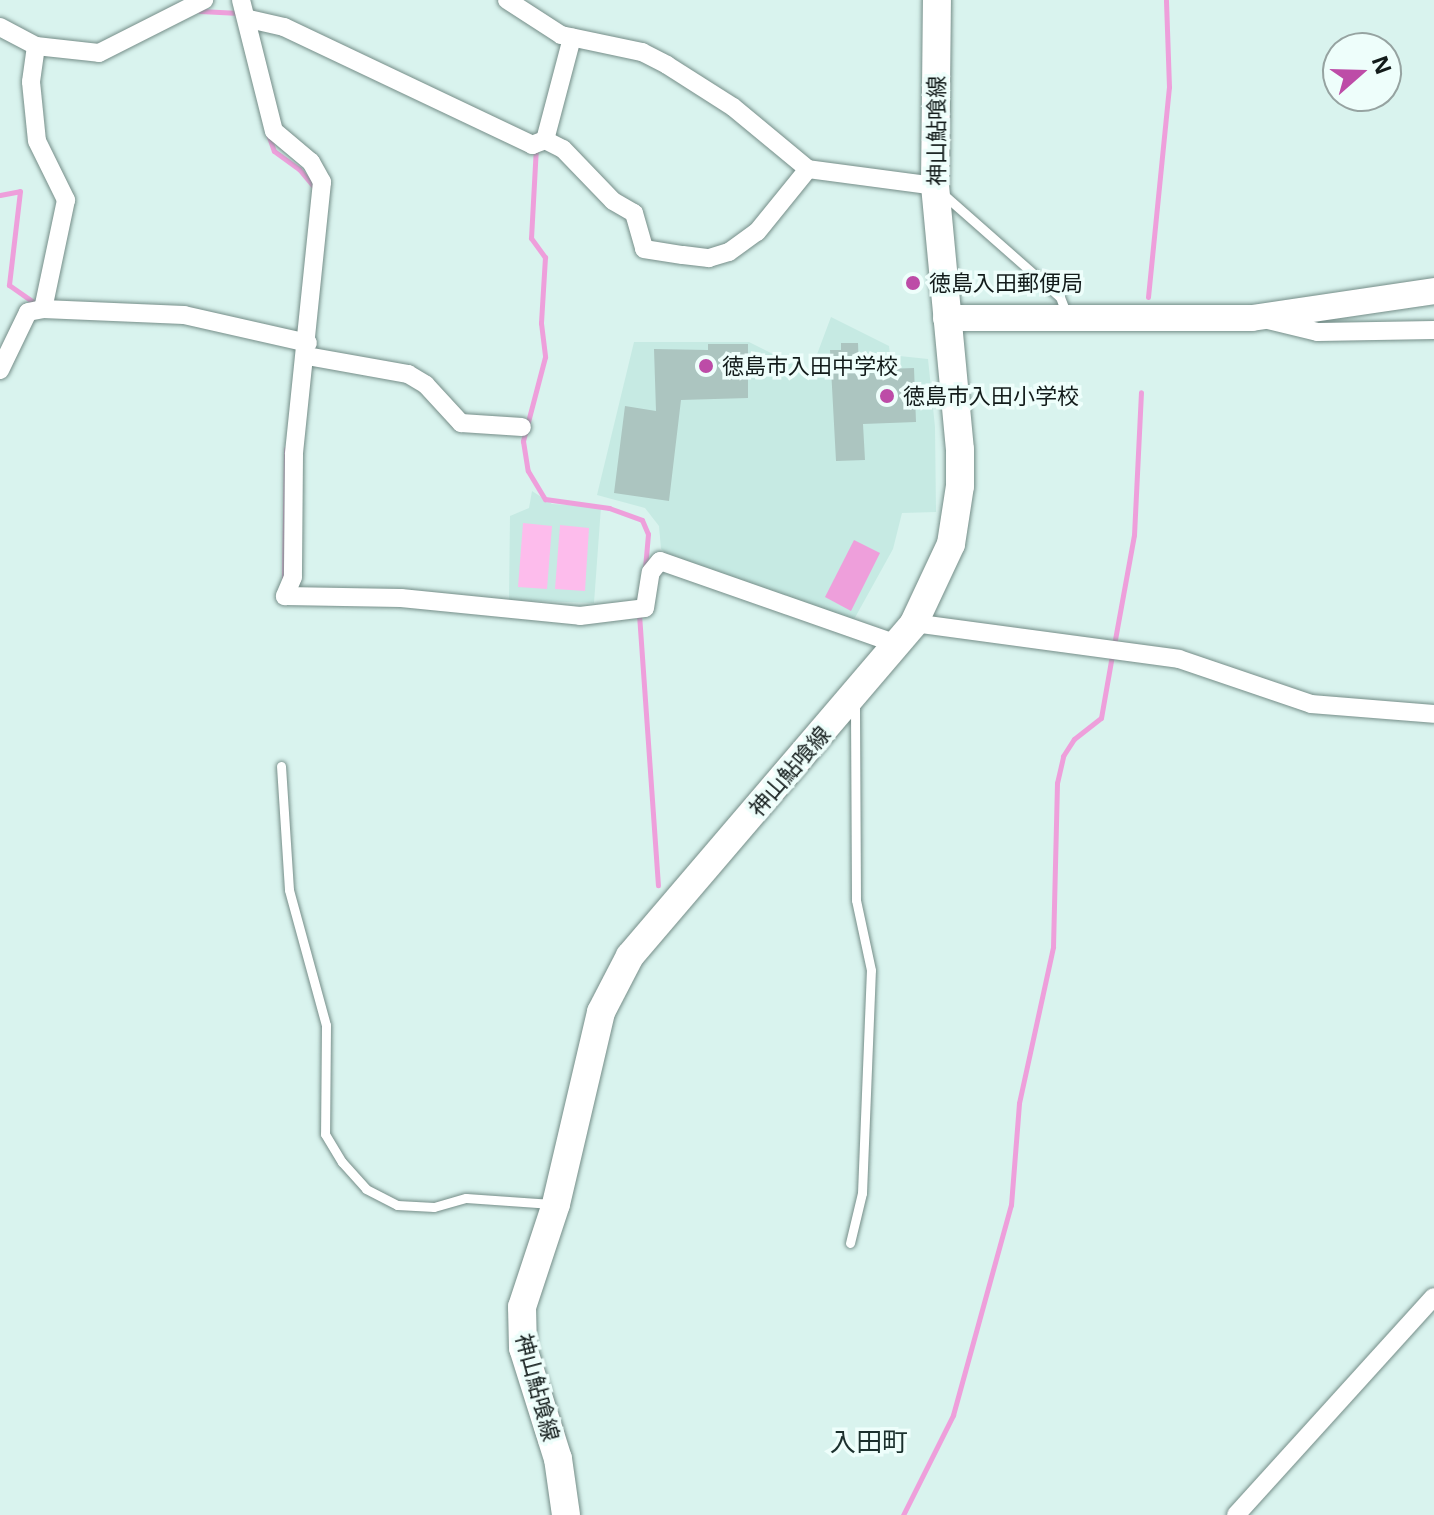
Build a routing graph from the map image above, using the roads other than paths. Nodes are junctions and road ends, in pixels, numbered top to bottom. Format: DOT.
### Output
graph roads {
  1 [pos="204,0"];
  2 [pos="241,0"];
  3 [pos="507,0"];
  4 [pos="937,0"];
  5 [pos="249,19"];
  6 [pos="0,27"];
  7 [pos="572,38"];
  8 [pos="36,46"];
  9 [pos="538,142"];
  10 [pos="808,169"];
  11 [pos="935,186"];
  12 [pos="1430,292"];
  13 [pos="43,309"];
  14 [pos="1067,316"];
  15 [pos="1253,317"];
  16 [pos="946,318"];
  17 [pos="1434,330"];
  18 [pos="304,345"];
  19 [pos="0,370"];
  20 [pos="522,427"];
  21 [pos="905,634"];
  22 [pos="855,694"];
  23 [pos="1434,714"];
  24 [pos="281,766"];
  25 [pos="556,1204"];
  26 [pos="850,1243"];
  27 [pos="1434,1297"];
  28 [pos="566,1515"];
  29 [pos="1236,1515"];
  1 -- 8 [label="street"];
  2 -- 5 [label="street"];
  3 -- 7 [label="street"];
  4 -- 11 [label="main road, 神山鮎喰線"];
  5 -- 9 [label="street"];
  5 -- 18 [label="street"];
  6 -- 8 [label="street"];
  7 -- 9 [label="street"];
  7 -- 10 [label="street"];
  8 -- 13 [label="street"];
  9 -- 10 [label="street"];
  10 -- 11 [label="street"];
  11 -- 14 [label="lane"];
  11 -- 16 [label="main road, 神山鮎喰線"];
  12 -- 15 [label="street"];
  13 -- 18 [label="street"];
  13 -- 19 [label="street"];
  14 -- 15 [label="street"];
  14 -- 16 [label="street"];
  15 -- 17 [label="street"];
  16 -- 21 [label="main road, 神山鮎喰線"];
  18 -- 20 [label="street"];
  18 -- 21 [label="street"];
  21 -- 22 [label="main road, 神山鮎喰線"];
  21 -- 23 [label="street"];
  22 -- 25 [label="main road, 神山鮎喰線"];
  22 -- 26 [label="lane"];
  24 -- 25 [label="lane"];
  25 -- 28 [label="main road, 神山鮎喰線"];
  27 -- 29 [label="street"];
}
